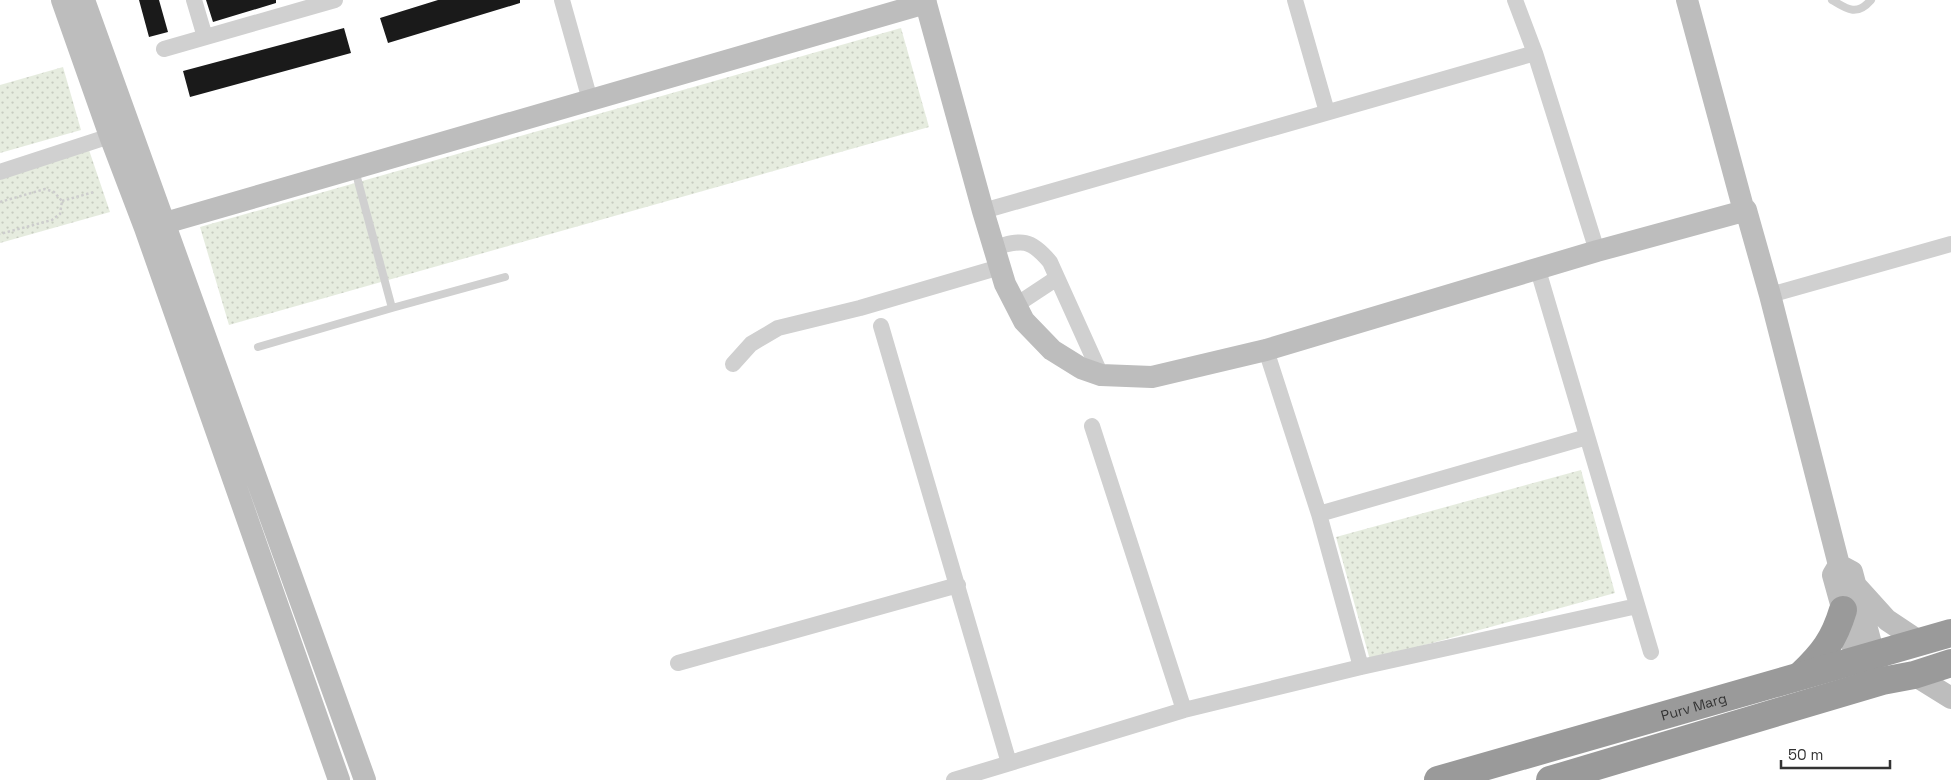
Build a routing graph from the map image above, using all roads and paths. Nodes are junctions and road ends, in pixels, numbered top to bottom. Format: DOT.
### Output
graph roads {
  1 [pos="62,0"];
  2 [pos="84,0"];
  3 [pos="194,0"];
  4 [pos="335,0"];
  5 [pos="562,0"];
  6 [pos="1295,0"];
  7 [pos="1515,0"];
  8 [pos="1687,0"];
  9 [pos="1832,0"];
  10 [pos="1871,0"];
  11 [pos="925,2"];
  12 [pos="205,37"];
  13 [pos="164,49"];
  14 [pos="1535,53"];
  15 [pos="590,100"];
  16 [pos="1327,112"];
  17 [pos="110,136"];
  18 [pos="1,168"];
  19 [pos="355,170"];
  20 [pos="94,192"];
  21 [pos="62,201"];
  22 [pos="0,202"];
  23 [pos="983,211"];
  24 [pos="1744,211"];
  25 [pos="165,222"];
  26 [pos="0,234"];
  27 [pos="1951,244"];
  28 [pos="1597,251"];
  29 [pos="997,258"];
  30 [pos="1538,270"];
  31 [pos="505,276"];
  32 [pos="1057,278"];
  33 [pos="1770,295"];
  34 [pos="1016,305"];
  35 [pos="392,308"];
  36 [pos="881,326"];
  37 [pos="258,347"];
  38 [pos="1266,350"];
  39 [pos="733,364"];
  40 [pos="1101,375"];
  41 [pos="1092,426"];
  42 [pos="1587,438"];
  43 [pos="1319,514"];
  44 [pos="1839,565"];
  45 [pos="1855,584"];
  46 [pos="958,585"];
  47 [pos="1637,606"];
  48 [pos="1843,610"];
  49 [pos="1951,633"];
  50 [pos="1920,642"];
  51 [pos="1651,652"];
  52 [pos="1865,657"];
  53 [pos="678,663"];
  54 [pos="1951,663"];
  55 [pos="1361,667"];
  56 [pos="1914,675"];
  57 [pos="1800,676"];
  58 [pos="1873,684"];
  59 [pos="1951,698"];
  60 [pos="1184,710"];
  61 [pos="1009,763"];
  62 [pos="339,780"];
  63 [pos="365,780"];
  64 [pos="954,780"];
  65 [pos="1438,780"];
  66 [pos="1550,780"];
  1 -- 17 [label="street"];
  2 -- 25 [label="street"];
  3 -- 12 [label="street"];
  4 -- 12 [label="street"];
  5 -- 15 [label="street"];
  6 -- 16 [label="street"];
  7 -- 14 [label="street"];
  8 -- 24 [label="street"];
  9 -- 10 [label="lane"];
  11 -- 15 [label="street"];
  11 -- 23 [label="street"];
  12 -- 13 [label="street"];
  14 -- 16 [label="street"];
  14 -- 28 [label="street"];
  15 -- 19 [label="street"];
  16 -- 23 [label="street"];
  17 -- 18 [label="street"];
  17 -- 62 [label="street"];
  19 -- 25 [label="street"];
  19 -- 35 [label="lane"];
  20 -- 21 [label="path"];
  21 -- 22 [label="path"];
  21 -- 26 [label="path"];
  23 -- 29 [label="street"];
  24 -- 28 [label="street"];
  24 -- 33 [label="street"];
  25 -- 63 [label="street"];
  27 -- 33 [label="street"];
  28 -- 30 [label="street"];
  29 -- 32 [label="street"];
  29 -- 34 [label="street"];
  29 -- 39 [label="street"];
  30 -- 38 [label="street"];
  30 -- 42 [label="street"];
  31 -- 35 [label="lane"];
  32 -- 34 [label="street"];
  32 -- 40 [label="street"];
  33 -- 44 [label="street"];
  34 -- 40 [label="street"];
  35 -- 37 [label="lane"];
  36 -- 46 [label="street"];
  38 -- 40 [label="street"];
  38 -- 43 [label="street"];
  41 -- 60 [label="street"];
  42 -- 43 [label="street"];
  42 -- 47 [label="street"];
  43 -- 55 [label="street"];
  44 -- 45 [label="street"];
  44 -- 48 [label="street"];
  45 -- 50 [label="street"];
  45 -- 52 [label="street"];
  46 -- 53 [label="street"];
  46 -- 61 [label="street"];
  47 -- 51 [label="street"];
  47 -- 55 [label="street"];
  48 -- 52 [label="street"];
  48 -- 57 [label="highway"];
  49 -- 50 [label="highway, Purv Marg"];
  50 -- 52 [label="highway, Purv Marg"];
  52 -- 57 [label="highway, Purv Marg"];
  52 -- 58 [label="street"];
  54 -- 56 [label="highway"];
  55 -- 60 [label="street"];
  56 -- 58 [label="highway"];
  56 -- 59 [label="street"];
  57 -- 65 [label="highway, Purv Marg"];
  58 -- 66 [label="highway"];
  60 -- 61 [label="street"];
  61 -- 64 [label="street"];
}
